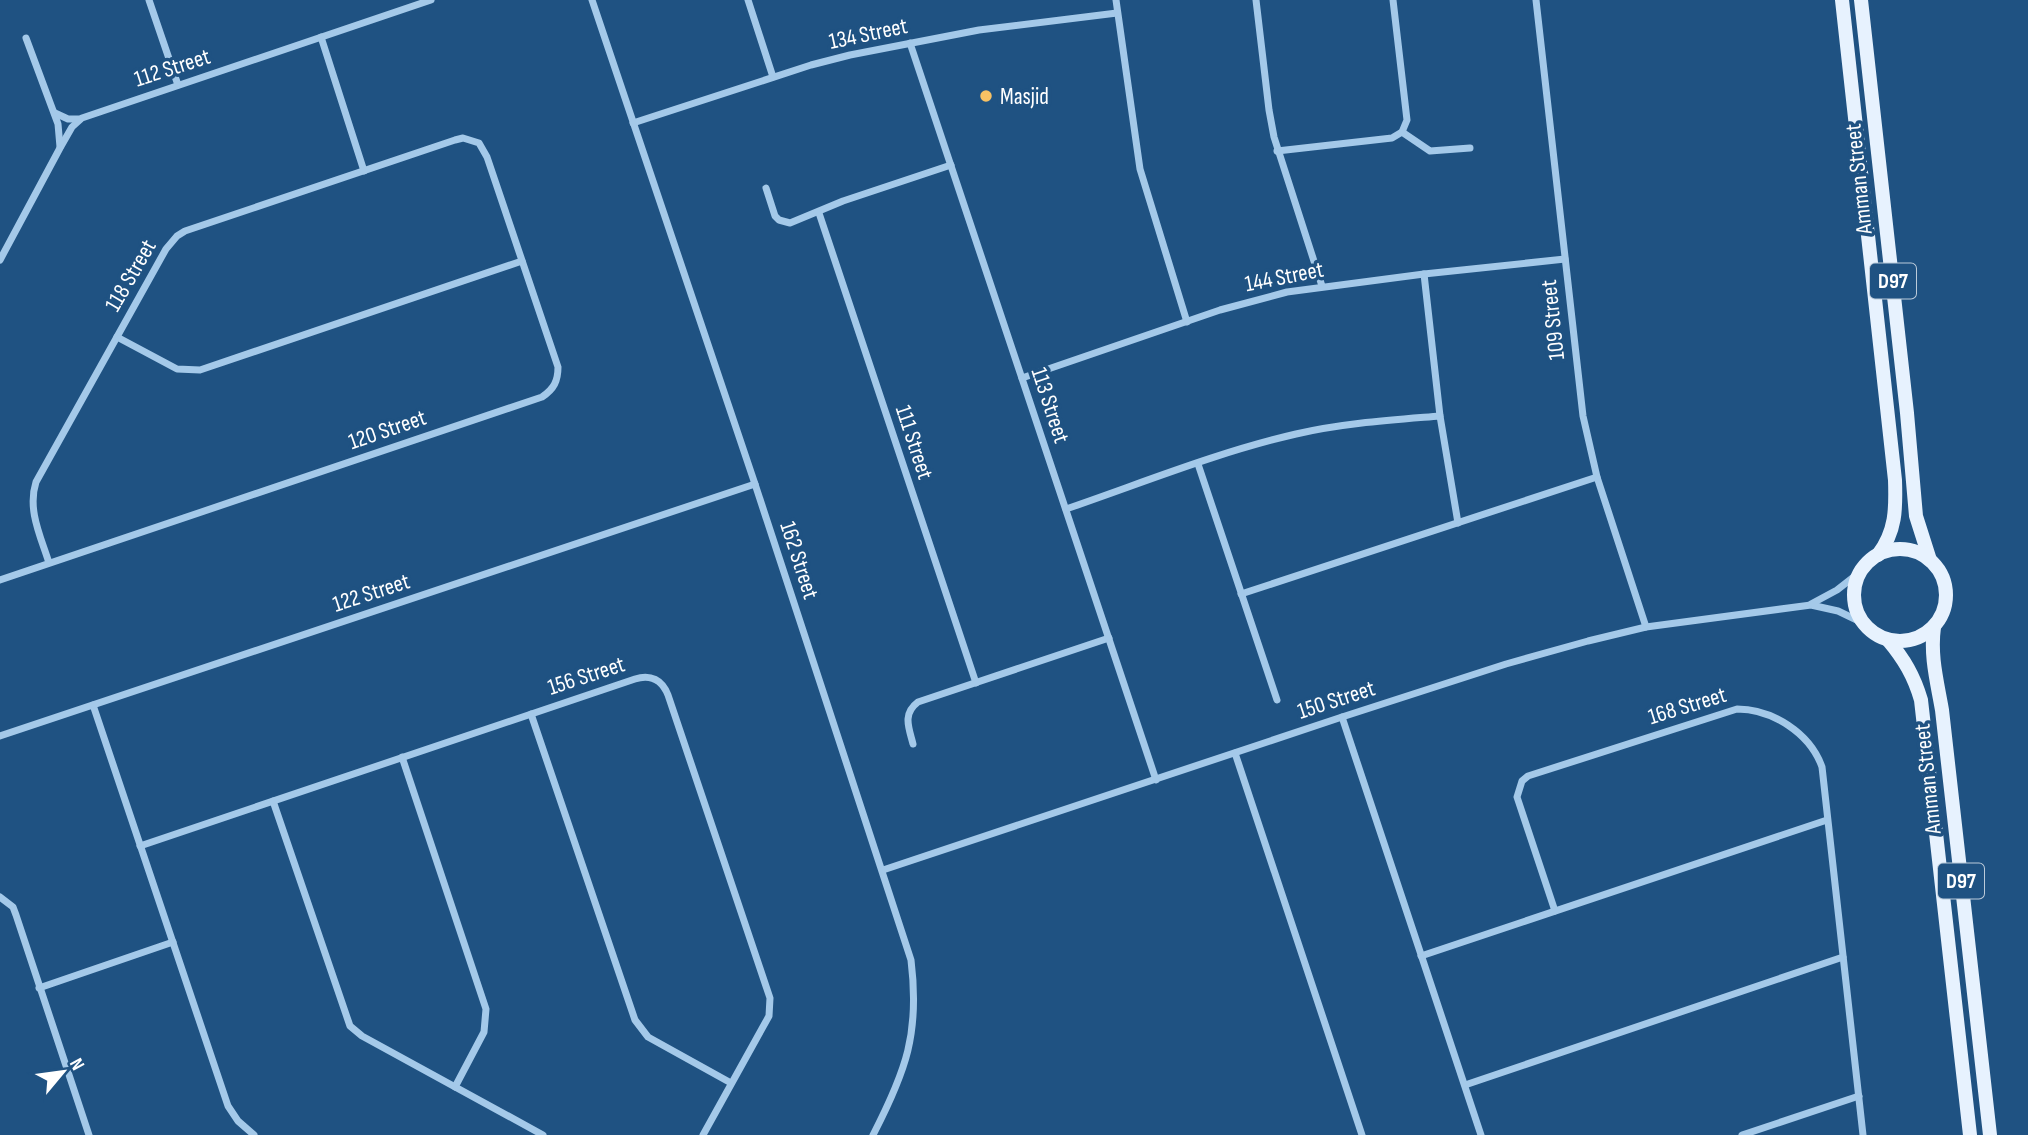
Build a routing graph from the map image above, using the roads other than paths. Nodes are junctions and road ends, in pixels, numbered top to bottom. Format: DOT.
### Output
graph roads {
  1 [pos="149,0"];
  2 [pos="431,0"];
  3 [pos="592,0"];
  4 [pos="748,0"];
  5 [pos="1116,0"];
  6 [pos="1256,0"];
  7 [pos="1393,0"];
  8 [pos="1536,0"];
  9 [pos="1842,0"];
  10 [pos="1861,0"];
  11 [pos="1117,13"];
  12 [pos="321,37"];
  13 [pos="26,38"];
  14 [pos="910,43"];
  15 [pos="773,77"];
  16 [pos="178,85"];
  17 [pos="54,113"];
  18 [pos="82,118"];
  19 [pos="633,123"];
  20 [pos="1402,132"];
  21 [pos="60,148"];
  22 [pos="1470,148"];
  23 [pos="1277,151"];
  24 [pos="487,157"];
  25 [pos="951,165"];
  26 [pos="364,171"];
  27 [pos="766,188"];
  28 [pos="819,213"];
  29 [pos="1565,259"];
  30 [pos="0,260"];
  31 [pos="522,261"];
  32 [pos="1424,274"];
  33 [pos="1322,286"];
  34 [pos="1186,322"];
  35 [pos="117,337"];
  36 [pos="1022,378"];
  37 [pos="1440,416"];
  38 [pos="1198,464"];
  39 [pos="1597,477"];
  40 [pos="755,484"];
  41 [pos="1066,509"];
  42 [pos="1458,523"];
  43 [pos="1878,555"];
  44 [pos="1930,560"];
  45 [pos="49,563"];
  46 [pos="1860,572"];
  47 [pos="0,580"];
  48 [pos="1241,594"];
  49 [pos="1811,605"];
  50 [pos="1863,623"];
  51 [pos="1646,627"];
  52 [pos="1934,627"];
  53 [pos="1109,638"];
  54 [pos="1888,640"];
  55 [pos="976,683"];
  56 [pos="1277,700"];
  57 [pos="93,705"];
  58 [pos="531,714"];
  59 [pos="1342,717"];
  60 [pos="0,736"];
  61 [pos="914,744"];
  62 [pos="1235,753"];
  63 [pos="402,757"];
  64 [pos="1156,780"];
  65 [pos="273,801"];
  66 [pos="1827,820"];
  67 [pos="140,846"];
  68 [pos="883,870"];
  69 [pos="0,897"];
  70 [pos="1555,911"];
  71 [pos="173,942"];
  72 [pos="1421,956"];
  73 [pos="1843,957"];
  74 [pos="39,988"];
  75 [pos="731,1083"];
  76 [pos="1465,1085"];
  77 [pos="455,1087"];
  78 [pos="1859,1096"];
  79 [pos="89,1135"];
  80 [pos="254,1135"];
  81 [pos="542,1135"];
  82 [pos="703,1135"];
  83 [pos="873,1135"];
  84 [pos="1362,1135"];
  85 [pos="1481,1135"];
  86 [pos="1742,1135"];
  87 [pos="1864,1135"];
  88 [pos="1970,1135"];
  89 [pos="1990,1135"];
  1 -- 16 [label="street"];
  2 -- 12 [label="street, 112 Street"];
  3 -- 19 [label="street, 162 Street"];
  4 -- 15 [label="street"];
  5 -- 11 [label="street"];
  6 -- 23 [label="street"];
  7 -- 20 [label="street"];
  8 -- 29 [label="street, 109 Street"];
  9 -- 43 [label="main road, Amman Street / D97"];
  10 -- 44 [label="main road, Amman Street / D97"];
  11 -- 14 [label="street, 134 Street"];
  11 -- 34 [label="street"];
  12 -- 16 [label="street, 112 Street"];
  12 -- 26 [label="street"];
  13 -- 17 [label="street"];
  14 -- 15 [label="street, 134 Street"];
  14 -- 25 [label="street, 113 Street"];
  15 -- 19 [label="street, 134 Street"];
  16 -- 18 [label="street, 112 Street"];
  17 -- 18 [label="street"];
  17 -- 21 [label="street"];
  18 -- 21 [label="street"];
  19 -- 40 [label="street, 162 Street"];
  20 -- 22 [label="street"];
  20 -- 23 [label="street"];
  21 -- 30 [label="street"];
  23 -- 33 [label="street"];
  24 -- 26 [label="street, 118 Street"];
  24 -- 31 [label="street, 120 Street"];
  25 -- 28 [label="street"];
  25 -- 36 [label="street, 113 Street"];
  26 -- 35 [label="street, 118 Street"];
  27 -- 28 [label="street"];
  28 -- 55 [label="street, 111 Street"];
  29 -- 32 [label="street, 144 Street"];
  29 -- 39 [label="street, 109 Street"];
  31 -- 35 [label="street"];
  31 -- 45 [label="street, 120 Street"];
  32 -- 33 [label="street, 144 Street"];
  32 -- 37 [label="street"];
  33 -- 34 [label="street, 144 Street"];
  34 -- 36 [label="street, 144 Street"];
  35 -- 45 [label="street, 118 Street"];
  36 -- 41 [label="street, 113 Street"];
  37 -- 38 [label="street"];
  37 -- 42 [label="street"];
  38 -- 41 [label="street"];
  38 -- 48 [label="street"];
  39 -- 42 [label="street"];
  39 -- 51 [label="street, 109 Street"];
  40 -- 57 [label="street, 122 Street"];
  40 -- 68 [label="street, 162 Street"];
  41 -- 53 [label="street, 113 Street"];
  42 -- 48 [label="street"];
  43 -- 44 [label="main road"];
  43 -- 46 [label="main road"];
  44 -- 52 [label="main road"];
  45 -- 47 [label="street, 120 Street"];
  46 -- 49 [label="street, 150 Street"];
  46 -- 50 [label="main road"];
  48 -- 56 [label="street"];
  49 -- 50 [label="street, 150 Street"];
  49 -- 51 [label="street, 150 Street"];
  50 -- 54 [label="main road"];
  51 -- 59 [label="street, 150 Street"];
  52 -- 54 [label="main road"];
  52 -- 89 [label="main road, Amman Street / D97"];
  53 -- 55 [label="street"];
  53 -- 64 [label="street, 113 Street"];
  54 -- 88 [label="main road, Amman Street / D97"];
  55 -- 61 [label="street"];
  57 -- 60 [label="street, 122 Street"];
  57 -- 67 [label="street"];
  58 -- 63 [label="street, 156 Street"];
  58 -- 75 [label="street"];
  58 -- 75 [label="street, 156 Street"];
  59 -- 62 [label="street, 150 Street"];
  59 -- 72 [label="street"];
  62 -- 64 [label="street, 150 Street"];
  62 -- 84 [label="street"];
  63 -- 65 [label="street, 156 Street"];
  63 -- 77 [label="street"];
  64 -- 68 [label="street, 150 Street"];
  65 -- 67 [label="street, 156 Street"];
  65 -- 77 [label="street"];
  66 -- 70 [label="street"];
  66 -- 70 [label="street, 168 Street"];
  66 -- 73 [label="street, 168 Street"];
  67 -- 71 [label="street"];
  68 -- 83 [label="street, 162 Street"];
  69 -- 74 [label="street"];
  70 -- 72 [label="street"];
  71 -- 74 [label="street"];
  71 -- 80 [label="street"];
  72 -- 76 [label="street"];
  73 -- 76 [label="street"];
  73 -- 78 [label="street, 168 Street"];
  74 -- 79 [label="street"];
  75 -- 82 [label="street, 156 Street"];
  76 -- 85 [label="street"];
  77 -- 81 [label="street"];
  78 -- 86 [label="street"];
  78 -- 87 [label="street, 168 Street"];
}
